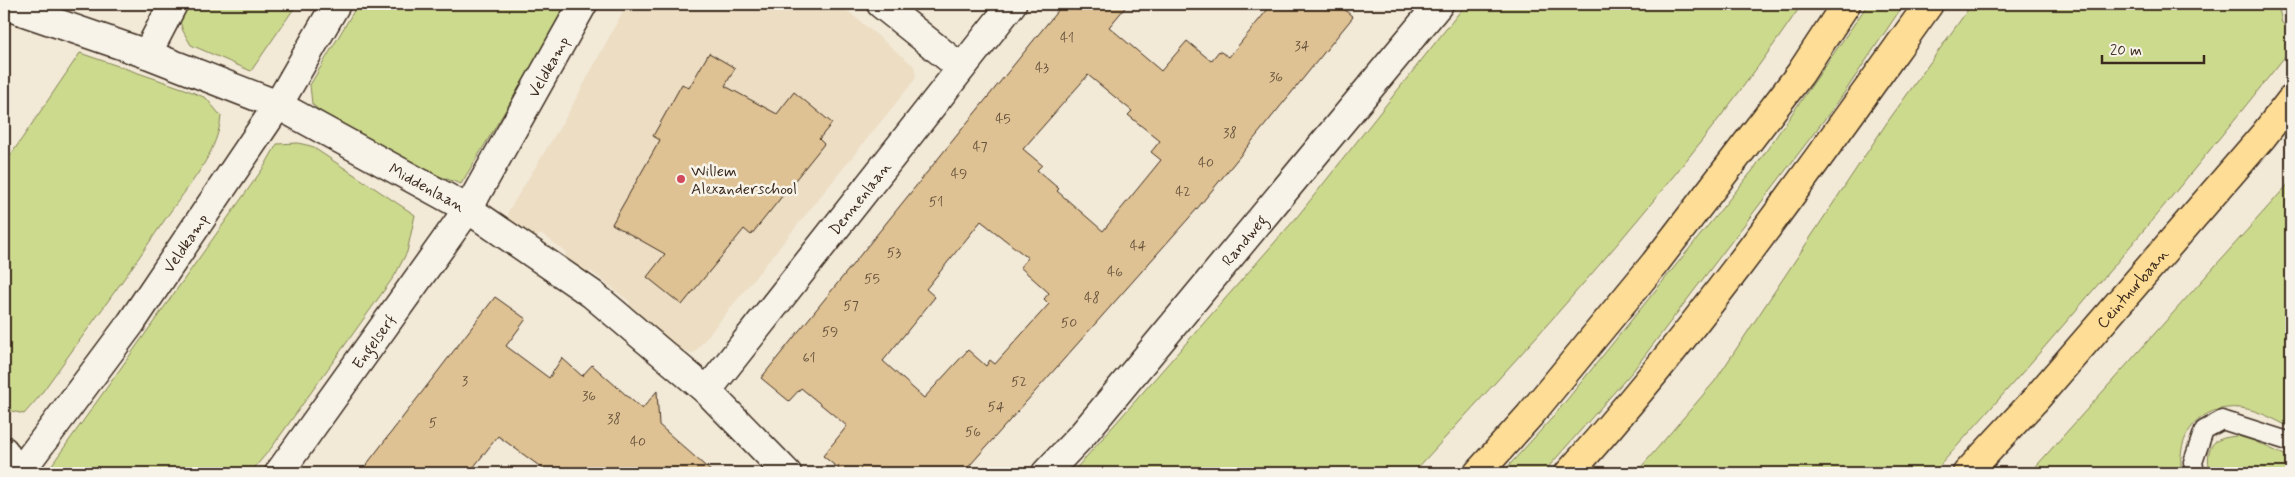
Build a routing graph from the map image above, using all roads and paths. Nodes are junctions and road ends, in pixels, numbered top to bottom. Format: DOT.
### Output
graph roads {
  1 [pos="173,4"];
  2 [pos="336,4"];
  3 [pos="583,4"];
  4 [pos="881,4"];
  5 [pos="1012,4"];
  6 [pos="1439,4"];
  7 [pos="1846,4"];
  8 [pos="1929,4"];
  9 [pos="4,5"];
  10 [pos="147,54"];
  11 [pos="960,67"];
  12 [pos="2291,100"];
  13 [pos="278,105"];
  14 [pos="468,209"];
  15 [pos="707,391"];
  16 [pos="2291,442"];
  17 [pos="4,451"];
  18 [pos="18,473"];
  19 [pos="279,473"];
  20 [pos="787,473"];
  21 [pos="1046,473"];
  22 [pos="1478,473"];
  23 [pos="1570,473"];
  24 [pos="1967,473"];
  25 [pos="2196,473"];
  1 -- 10 [label="street"];
  2 -- 13 [label="street, Veldkamp"];
  3 -- 14 [label="street, Veldkamp"];
  4 -- 11 [label="street"];
  5 -- 11 [label="street, Dennenlaan"];
  6 -- 21 [label="street, Randweg"];
  7 -- 22 [label="main road"];
  8 -- 23 [label="main road"];
  9 -- 10 [label="street, Middenlaan"];
  10 -- 13 [label="street, Middenlaan"];
  11 -- 15 [label="street, Dennenlaan"];
  12 -- 24 [label="main road, Ceintuurbaan"];
  13 -- 14 [label="street, Middenlaan"];
  13 -- 18 [label="street, Veldkamp"];
  14 -- 15 [label="street, Middenlaan"];
  14 -- 19 [label="street, Engelserf"];
  15 -- 20 [label="street, Middenlaan"];
  16 -- 25 [label="lane"];
  17 -- 18 [label="street"];
}
